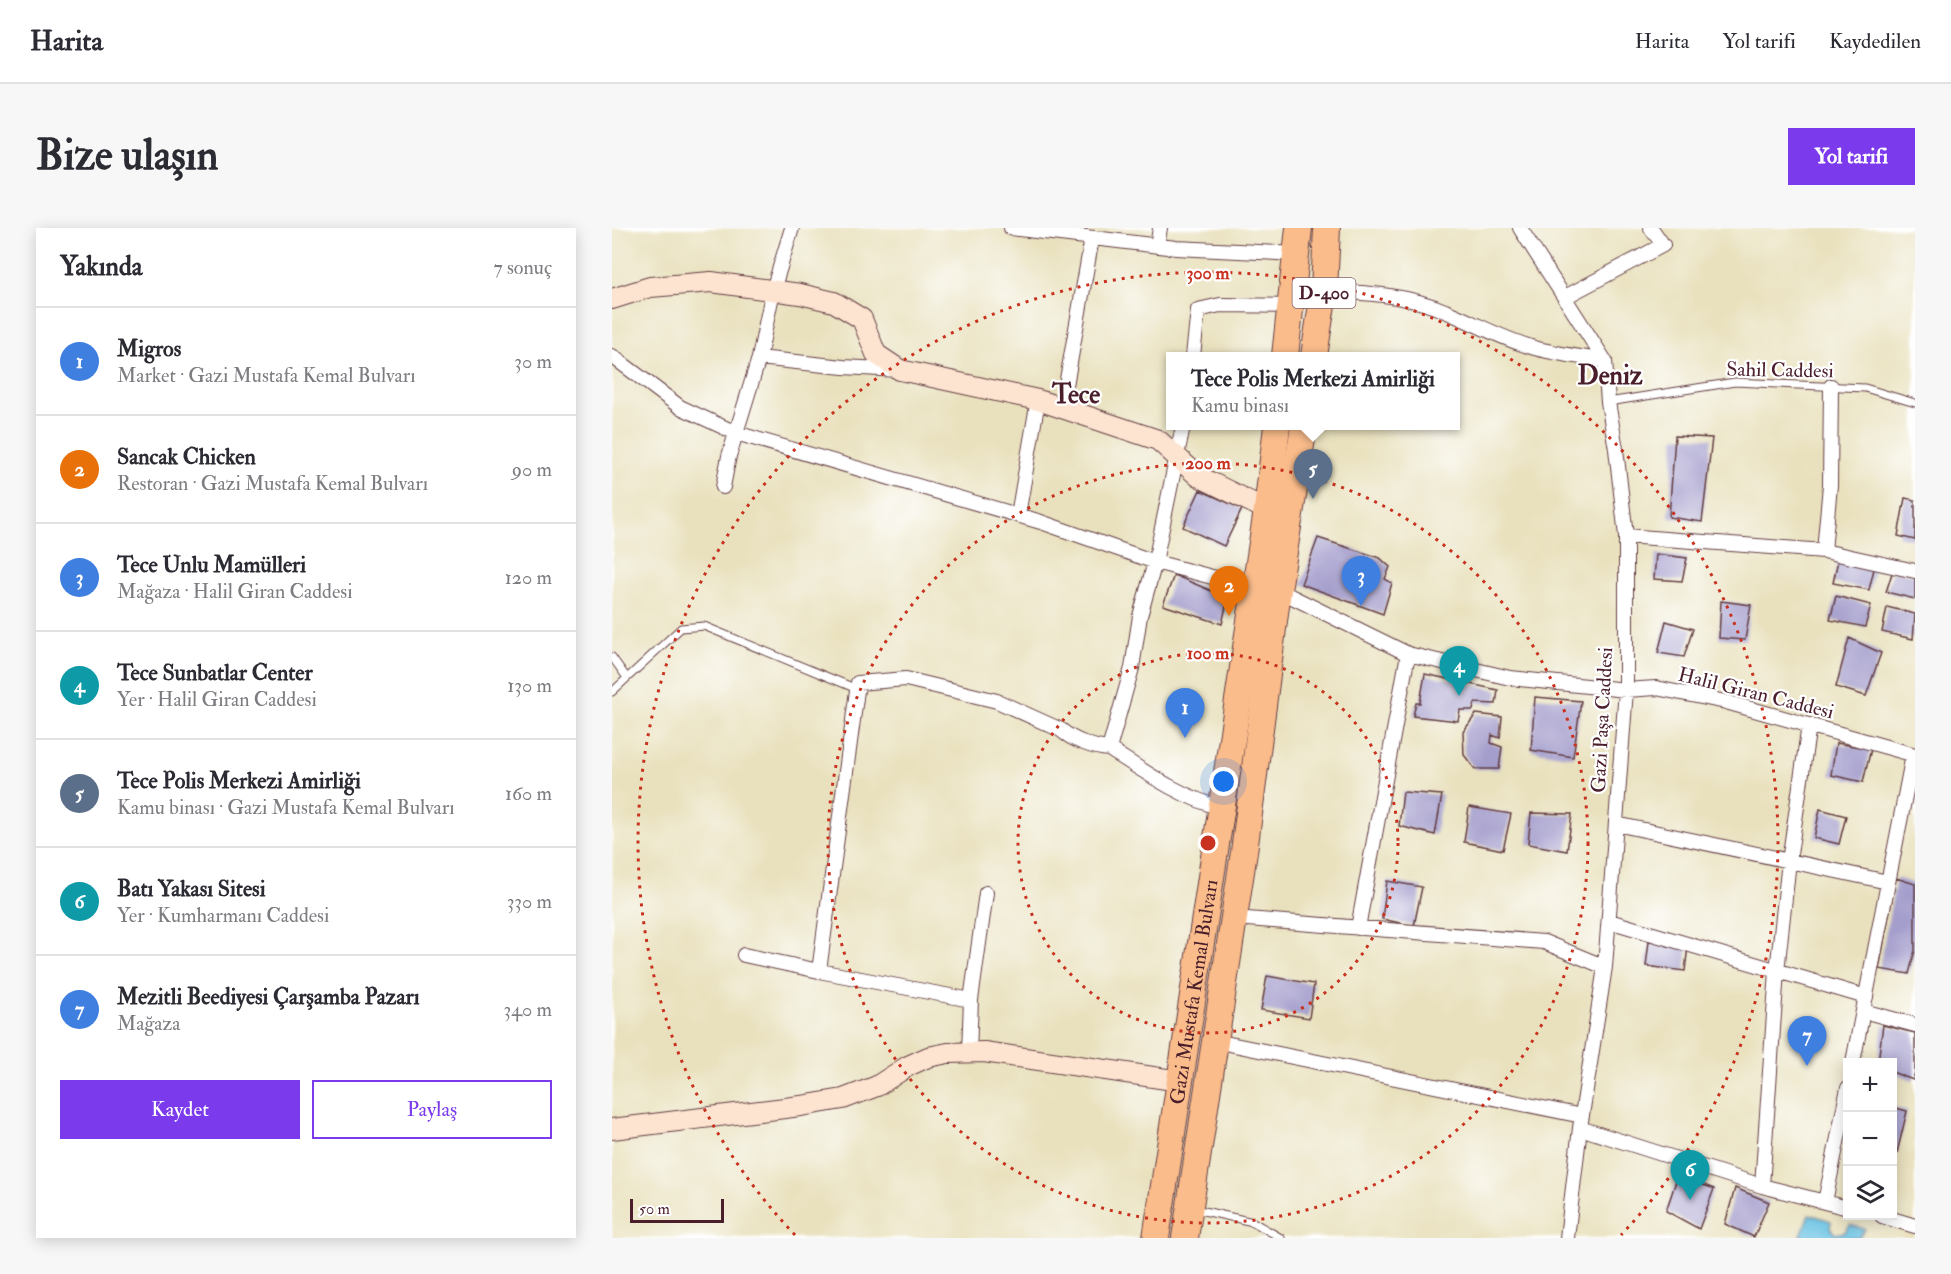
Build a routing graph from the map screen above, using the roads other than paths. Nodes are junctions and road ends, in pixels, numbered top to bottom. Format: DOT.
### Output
graph roads {
  1 [pos="792,228"];
  2 [pos="1011,228"];
  3 [pos="1160,228"];
  4 [pos="1299,228"];
  5 [pos="1327,228"];
  6 [pos="1520,228"];
  7 [pos="1651,228"];
  8 [pos="1092,238"];
  9 [pos="1157,246"];
  10 [pos="1297,254"];
  11 [pos="773,291"];
  12 [pos="1324,291"];
  13 [pos="1565,297"];
  14 [pos="612,299"];
  15 [pos="1291,306"];
  16 [pos="1194,352"];
  17 [pos="1286,352"];
  18 [pos="1315,352"];
  19 [pos="612,356"];
  20 [pos="759,358"];
  21 [pos="1605,361"];
  22 [pos="900,370"];
  23 [pos="1832,386"];
  24 [pos="1038,400"];
  25 [pos="1608,402"];
  26 [pos="1915,403"];
  27 [pos="1062,408"];
  28 [pos="1182,430"];
  29 [pos="1277,430"];
  30 [pos="1303,430"];
  31 [pos="736,433"];
  32 [pos="1177,458"];
  33 [pos="723,487"];
  34 [pos="1267,510"];
  35 [pos="1018,515"];
  36 [pos="1626,536"];
  37 [pos="1824,551"];
  38 [pos="1155,562"];
  39 [pos="1915,571"];
  40 [pos="1266,589"];
  41 [pos="1408,654"];
  42 [pos="612,657"];
  43 [pos="627,678"];
  44 [pos="857,690"];
  45 [pos="1626,690"];
  46 [pos="612,692"];
  47 [pos="1809,725"];
  48 [pos="1109,749"];
  49 [pos="1914,755"];
  50 [pos="1221,807"];
  51 [pos="1616,824"];
  52 [pos="1789,861"];
  53 [pos="1888,882"];
  54 [pos="986,893"];
  55 [pos="1234,918"];
  56 [pos="1609,921"];
  57 [pos="1358,928"];
  58 [pos="744,955"];
  59 [pos="1605,967"];
  60 [pos="819,971"];
  61 [pos="1777,971"];
  62 [pos="1866,997"];
  63 [pos="971,1000"];
  64 [pos="1863,1011"];
  65 [pos="1915,1025"];
  66 [pos="1215,1041"];
  67 [pos="969,1053"];
  68 [pos="1854,1058"];
  69 [pos="1180,1081"];
  70 [pos="1843,1112"];
  71 [pos="1581,1122"];
  72 [pos="612,1129"];
  73 [pos="1762,1186"];
  74 [pos="1825,1202"];
  75 [pos="1843,1207"];
  76 [pos="1189,1208"];
  77 [pos="1897,1220"];
  78 [pos="1915,1226"];
  79 [pos="1156,1238"];
  80 [pos="1185,1238"];
  81 [pos="1281,1238"];
  82 [pos="1567,1238"];
  1 -- 11 [label="street"];
  2 -- 8 [label="street"];
  3 -- 9 [label="street"];
  4 -- 10 [label="highway, D-400"];
  5 -- 12 [label="highway, D-400"];
  6 -- 13 [label="street, Gazi Paşa Caddesi"];
  7 -- 13 [label="street"];
  8 -- 9 [label="street"];
  8 -- 27 [label="street"];
  9 -- 10 [label="street"];
  10 -- 15 [label="highway, D-400"];
  11 -- 14 [label="street"];
  11 -- 20 [label="street"];
  11 -- 22 [label="street"];
  12 -- 18 [label="highway, D-400"];
  12 -- 21 [label="street"];
  13 -- 21 [label="street, Gazi Paşa Caddesi"];
  15 -- 16 [label="street"];
  15 -- 17 [label="highway, D-400"];
  19 -- 31 [label="street, Halil Giran Caddesi"];
  20 -- 22 [label="street"];
  20 -- 31 [label="street"];
  21 -- 25 [label="street, Gazi Paşa Caddesi"];
  22 -- 24 [label="street"];
  23 -- 25 [label="lane, Sahil Caddesi"];
  23 -- 26 [label="lane, Sahil Caddesi"];
  23 -- 37 [label="street"];
  24 -- 27 [label="street"];
  24 -- 35 [label="street"];
  25 -- 36 [label="street, Gazi Paşa Caddesi"];
  27 -- 32 [label="street"];
  28 -- 32 [label="street"];
  29 -- 34 [label="highway, Gazi Mustafa Kemal Bulvarı"];
  30 -- 40 [label="highway, Gazi Mustafa Kemal Bulvarı"];
  31 -- 33 [label="street"];
  31 -- 35 [label="street, Halil Giran Caddesi"];
  32 -- 34 [label="street"];
  32 -- 38 [label="street"];
  34 -- 40 [label="highway, Gazi Mustafa Kemal Bulvarı"];
  35 -- 38 [label="street, Halil Giran Caddesi"];
  36 -- 37 [label="street"];
  36 -- 45 [label="street, Gazi Paşa Caddesi"];
  37 -- 39 [label="street"];
  38 -- 40 [label="street, Halil Giran Caddesi"];
  38 -- 48 [label="street"];
  40 -- 41 [label="street, Halil Giran Caddesi"];
  40 -- 50 [label="highway, Gazi Mustafa Kemal Bulvarı"];
  40 -- 55 [label="highway, Gazi Mustafa Kemal Bulvarı"];
  41 -- 45 [label="street, Halil Giran Caddesi"];
  41 -- 57 [label="street"];
  42 -- 43 [label="lane"];
  43 -- 44 [label="lane"];
  43 -- 46 [label="lane"];
  44 -- 48 [label="street"];
  44 -- 60 [label="street"];
  45 -- 47 [label="street, Halil Giran Caddesi"];
  45 -- 51 [label="street, Gazi Paşa Caddesi"];
  47 -- 49 [label="street, Halil Giran Caddesi"];
  47 -- 52 [label="street"];
  48 -- 50 [label="street"];
  49 -- 53 [label="street"];
  50 -- 69 [label="highway, Gazi Mustafa Kemal Bulvarı"];
  51 -- 52 [label="street"];
  51 -- 56 [label="street, Gazi Paşa Caddesi"];
  52 -- 53 [label="street"];
  52 -- 61 [label="street"];
  53 -- 62 [label="street"];
  54 -- 63 [label="street"];
  55 -- 57 [label="street"];
  55 -- 66 [label="highway, Gazi Mustafa Kemal Bulvarı"];
  56 -- 59 [label="street, Gazi Paşa Caddesi"];
  56 -- 61 [label="street"];
  57 -- 59 [label="street"];
  58 -- 60 [label="street"];
  59 -- 71 [label="street, Gazi Paşa Caddesi"];
  60 -- 63 [label="street"];
  61 -- 62 [label="street"];
  61 -- 73 [label="street"];
  62 -- 64 [label="street"];
  63 -- 67 [label="street"];
  64 -- 65 [label="street"];
  64 -- 68 [label="street"];
  66 -- 71 [label="street"];
  66 -- 76 [label="highway, Gazi Mustafa Kemal Bulvarı"];
  67 -- 69 [label="street"];
  67 -- 72 [label="street"];
  69 -- 79 [label="highway, Gazi Mustafa Kemal Bulvarı"];
  70 -- 74 [label="street"];
  71 -- 73 [label="street"];
  71 -- 82 [label="street, Gazi Paşa Caddesi"];
  73 -- 74 [label="street"];
  74 -- 75 [label="street"];
  76 -- 80 [label="highway, Gazi Mustafa Kemal Bulvarı"];
  76 -- 81 [label="lane"];
  77 -- 78 [label="street"];
}
